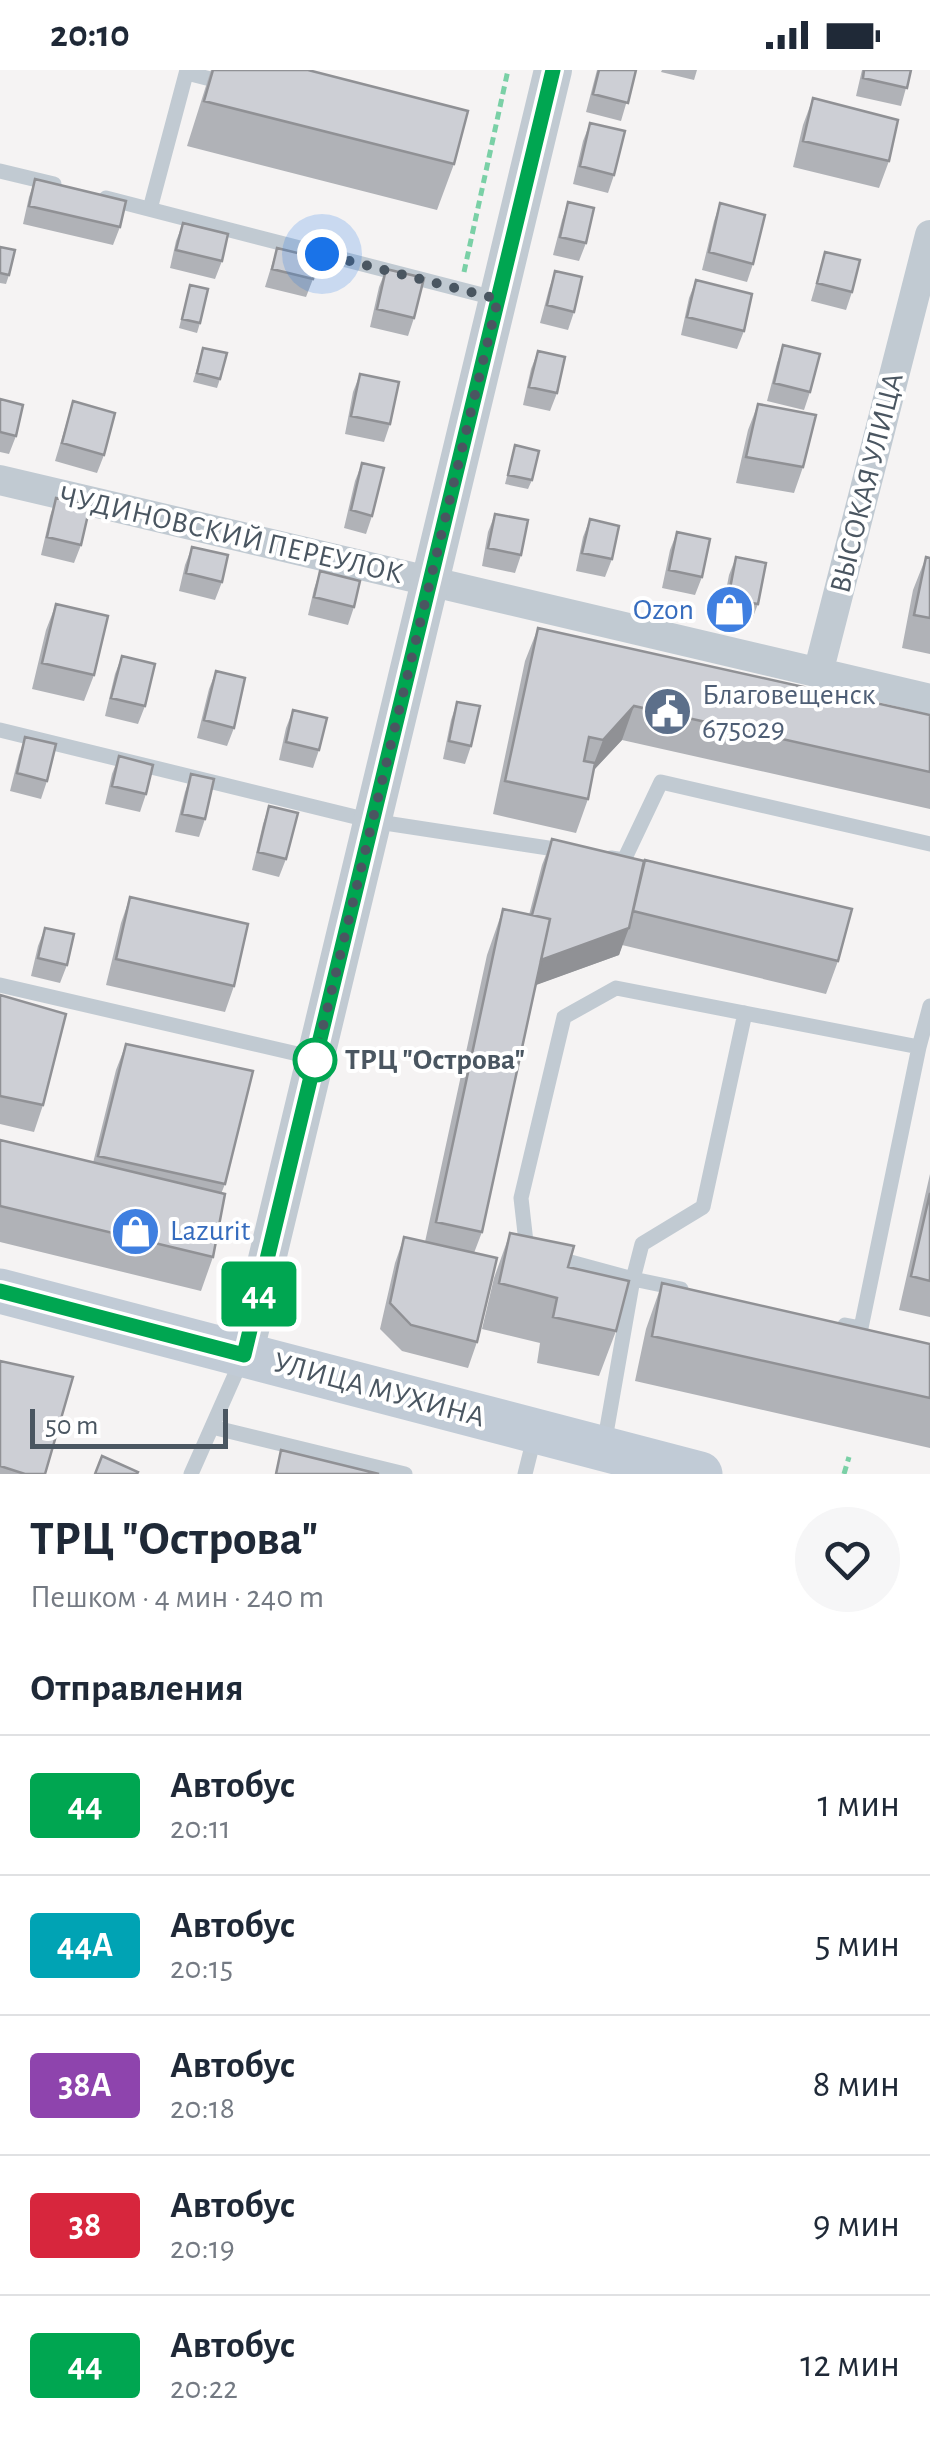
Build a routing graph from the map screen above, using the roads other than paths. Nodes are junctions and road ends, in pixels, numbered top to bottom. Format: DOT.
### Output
graph roads {
  1 [pos="553,70"];
  2 [pos="187,72"];
  3 [pos="244,87"];
  4 [pos="0,170"];
  5 [pos="75,190"];
  6 [pos="94,194"];
  7 [pos="150,209"];
  8 [pos="930,235"];
  9 [pos="498,299"];
  10 [pos="0,480"];
  11 [pos="430,581"];
  12 [pos="818,672"];
  13 [pos="930,698"];
  14 [pos="0,730"];
  15 [pos="372,821"];
  16 [pos="930,844"];
  17 [pos="0,985"];
  18 [pos="930,1006"];
  19 [pos="745,1013"];
  20 [pos="919,1046"];
  21 [pos="315,1058"];
  22 [pos="633,1279"];
  23 [pos="0,1291"];
  24 [pos="690,1291"];
  25 [pos="823,1320"];
  26 [pos="244,1355"];
  27 [pos="212,1428"];
  28 [pos="603,1449"];
  29 [pos="530,1453"];
  30 [pos="191,1474"];
  31 [pos="405,1474"];
  32 [pos="700,1474"];
  1 -- 9 [label="street"];
  2 -- 3 [label="lane"];
  2 -- 7 [label="lane"];
  4 -- 5 [label="lane"];
  6 -- 7 [label="lane"];
  7 -- 9 [label="lane"];
  8 -- 12 [label="street, ВЫСОКАЯ УЛИЦА"];
  9 -- 11 [label="street"];
  10 -- 11 [label="street, ЧУДИНОВСКИЙ ПЕРЕУЛОК"];
  11 -- 12 [label="street, ЧУДИНОВСКИЙ ПЕРЕУЛОК"];
  11 -- 15 [label="street"];
  12 -- 13 [label="street, ЧУДИНОВСКИЙ ПЕРЕУЛОК"];
  14 -- 15 [label="lane"];
  15 -- 16 [label="lane"];
  15 -- 21 [label="street"];
  17 -- 21 [label="lane"];
  18 -- 20 [label="lane"];
  19 -- 20 [label="lane"];
  19 -- 22 [label="lane"];
  19 -- 22 [label="lane"];
  20 -- 25 [label="lane"];
  21 -- 26 [label="street"];
  22 -- 24 [label="lane"];
  22 -- 28 [label="lane"];
  23 -- 26 [label="main road, УЛИЦА МУХИНА"];
  26 -- 27 [label="lane"];
  26 -- 29 [label="main road, УЛИЦА МУХИНА"];
  27 -- 30 [label="lane"];
  27 -- 31 [label="lane"];
  28 -- 29 [label="main road, УЛИЦА МУХИНА"];
  28 -- 32 [label="main road, УЛИЦА МУХИНА"];
}
